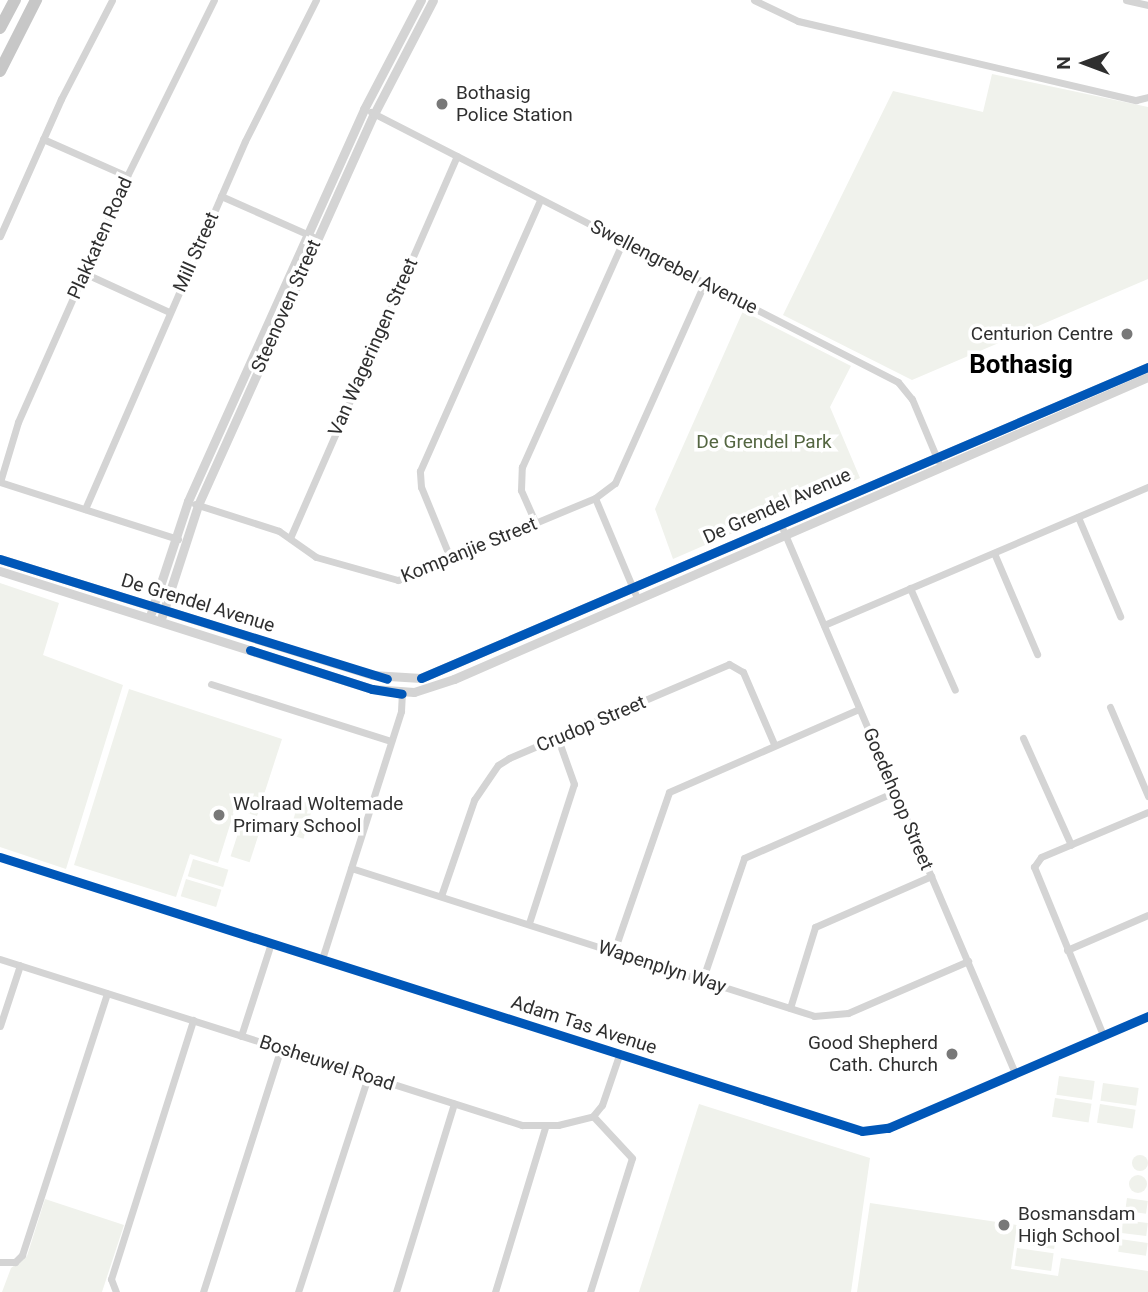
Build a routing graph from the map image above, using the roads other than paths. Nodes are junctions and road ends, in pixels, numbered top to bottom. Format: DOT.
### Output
graph roads {
  1 [pos="15,0"];
  2 [pos="36,0"];
  3 [pos="112,0"];
  4 [pos="214,0"];
  5 [pos="316,0"];
  6 [pos="421,0"];
  7 [pos="433,0"];
  8 [pos="1126,0"];
  9 [pos="760,1"];
  10 [pos="1148,5"];
  11 [pos="0,28"];
  12 [pos="0,71"];
  13 [pos="1148,97"];
  14 [pos="364,109"];
  15 [pos="374,114"];
  16 [pos="43,139"];
  17 [pos="457,156"];
  18 [pos="127,176"];
  19 [pos="221,196"];
  20 [pos="540,200"];
  21 [pos="0,236"];
  22 [pos="312,236"];
  23 [pos="623,241"];
  24 [pos="84,273"];
  25 [pos="705,282"];
  26 [pos="169,312"];
  27 [pos="1148,366"];
  28 [pos="1148,377"];
  29 [pos="936,455"];
  30 [pos="940,467"];
  31 [pos="0,482"];
  32 [pos="1148,487"];
  33 [pos="595,498"];
  34 [pos="188,501"];
  35 [pos="198,505"];
  36 [pos="85,509"];
  37 [pos="1079,517"];
  38 [pos="536,524"];
  39 [pos="783,529"];
  40 [pos="175,538"];
  41 [pos="290,538"];
  42 [pos="185,541"];
  43 [pos="994,553"];
  44 [pos="0,559"];
  45 [pos="451,560"];
  46 [pos="0,571"];
  47 [pos="909,588"];
  48 [pos="635,593"];
  49 [pos="153,607"];
  50 [pos="163,610"];
  51 [pos="1120,616"];
  52 [pos="149,618"];
  53 [pos="160,621"];
  54 [pos="824,625"];
  55 [pos="1037,654"];
  56 [pos="387,678"];
  57 [pos="421,678"];
  58 [pos="211,684"];
  59 [pos="955,690"];
  60 [pos="401,694"];
  61 [pos="1111,707"];
  62 [pos="859,709"];
  63 [pos="1023,738"];
  64 [pos="558,739"];
  65 [pos="391,741"];
  66 [pos="774,744"];
  67 [pos="894,792"];
  68 [pos="1148,796"];
  69 [pos="1148,812"];
  70 [pos="1071,845"];
  71 [pos="0,857"];
  72 [pos="351,868"];
  73 [pos="931,876"];
  74 [pos="441,896"];
  75 [pos="1148,915"];
  76 [pos="529,923"];
  77 [pos="271,943"];
  78 [pos="1067,950"];
  79 [pos="614,951"];
  80 [pos="0,959"];
  81 [pos="322,960"];
  82 [pos="968,961"];
  83 [pos="20,965"];
  84 [pos="702,981"];
  85 [pos="107,993"];
  86 [pos="790,1008"];
  87 [pos="1148,1016"];
  88 [pos="193,1020"];
  89 [pos="0,1026"];
  90 [pos="1103,1035"];
  91 [pos="241,1036"];
  92 [pos="281,1048"];
  93 [pos="619,1055"];
  94 [pos="1015,1073"];
  95 [pos="368,1077"];
  96 [pos="454,1104"];
  97 [pos="593,1116"];
  98 [pos="545,1126"];
  99 [pos="0,1262"];
  100 [pos="116,1292"];
  101 [pos="203,1292"];
  102 [pos="298,1292"];
  103 [pos="396,1292"];
  104 [pos="495,1292"];
  105 [pos="590,1292"];
  1 -- 11 [label="main road"];
  2 -- 12 [label="main road"];
  3 -- 16 [label="street"];
  4 -- 18 [label="street, Plakkaten Road"];
  5 -- 19 [label="street, Mill Street"];
  6 -- 14 [label="street, Steenoven Street"];
  7 -- 15 [label="street, Steenoven Street"];
  8 -- 10 [label="street"];
  9 -- 13 [label="street"];
  14 -- 15 [label="street, Swellengrebel Avenue"];
  14 -- 22 [label="street, Steenoven Street"];
  15 -- 17 [label="street, Swellengrebel Avenue"];
  15 -- 22 [label="street, Steenoven Street"];
  16 -- 18 [label="street"];
  16 -- 21 [label="street"];
  17 -- 20 [label="street, Swellengrebel Avenue"];
  17 -- 41 [label="street, Van Wageringen Street"];
  18 -- 24 [label="street, Plakkaten Road"];
  19 -- 22 [label="street"];
  19 -- 26 [label="street, Mill Street"];
  20 -- 23 [label="street, Swellengrebel Avenue"];
  20 -- 45 [label="street"];
  22 -- 34 [label="street, Steenoven Street"];
  22 -- 35 [label="street, Steenoven Street"];
  23 -- 25 [label="street, Swellengrebel Avenue"];
  23 -- 38 [label="street"];
  24 -- 26 [label="street"];
  24 -- 31 [label="street, Plakkaten Road"];
  25 -- 29 [label="street, Swellengrebel Avenue"];
  25 -- 33 [label="street"];
  26 -- 36 [label="street, Mill Street"];
  27 -- 29 [label="street, De Grendel Avenue"];
  28 -- 30 [label="street, De Grendel Avenue"];
  29 -- 30 [label="street, Swellengrebel Avenue"];
  29 -- 39 [label="street, De Grendel Avenue"];
  30 -- 39 [label="street, De Grendel Avenue"];
  31 -- 36 [label="street"];
  32 -- 37 [label="street"];
  33 -- 38 [label="street, Kompanjie Street"];
  33 -- 48 [label="street"];
  34 -- 35 [label="street, Kompanjie Street"];
  34 -- 40 [label="street, Steenoven Street"];
  35 -- 41 [label="street, Kompanjie Street"];
  35 -- 42 [label="street, Steenoven Street"];
  36 -- 40 [label="street"];
  37 -- 43 [label="street"];
  37 -- 51 [label="street"];
  38 -- 45 [label="street, Kompanjie Street"];
  39 -- 48 [label="street, De Grendel Avenue"];
  39 -- 54 [label="street, Goedehoop Street"];
  40 -- 42 [label="street"];
  40 -- 49 [label="street, Steenoven Street"];
  41 -- 45 [label="street, Kompanjie Street"];
  42 -- 50 [label="street, Steenoven Street"];
  43 -- 47 [label="street"];
  43 -- 55 [label="street"];
  44 -- 49 [label="street, De Grendel Avenue"];
  46 -- 52 [label="street, De Grendel Avenue"];
  47 -- 54 [label="street"];
  47 -- 59 [label="street"];
  48 -- 57 [label="street, De Grendel Avenue"];
  48 -- 60 [label="street, De Grendel Avenue"];
  49 -- 50 [label="street, De Grendel Avenue"];
  49 -- 52 [label="street, Steenoven Street"];
  50 -- 53 [label="street, Steenoven Street"];
  50 -- 56 [label="street, De Grendel Avenue"];
  52 -- 53 [label="street, De Grendel Avenue"];
  53 -- 60 [label="street, De Grendel Avenue"];
  54 -- 62 [label="street, Goedehoop Street"];
  56 -- 57 [label="street, De Grendel Avenue"];
  56 -- 60 [label="street"];
  57 -- 60 [label="street"];
  58 -- 65 [label="street"];
  60 -- 65 [label="street"];
  61 -- 68 [label="street"];
  62 -- 66 [label="street"];
  62 -- 67 [label="street, Goedehoop Street"];
  63 -- 70 [label="street"];
  64 -- 66 [label="street, Crudop Street"];
  64 -- 74 [label="street, Crudop Street"];
  64 -- 76 [label="street"];
  65 -- 72 [label="street"];
  66 -- 79 [label="street"];
  67 -- 73 [label="street, Goedehoop Street"];
  67 -- 84 [label="street"];
  69 -- 70 [label="street"];
  70 -- 78 [label="street"];
  71 -- 77 [label="street, Adam Tas Avenue"];
  72 -- 74 [label="street, Wapenplyn Way"];
  72 -- 81 [label="street"];
  73 -- 82 [label="street, Goedehoop Street"];
  73 -- 86 [label="street"];
  74 -- 76 [label="street, Wapenplyn Way"];
  75 -- 78 [label="street"];
  76 -- 79 [label="street, Wapenplyn Way"];
  77 -- 81 [label="street, Adam Tas Avenue"];
  77 -- 91 [label="street"];
  78 -- 90 [label="street"];
  79 -- 84 [label="street, Wapenplyn Way"];
  80 -- 83 [label="street, Bosheuwel Road"];
  81 -- 93 [label="street, Adam Tas Avenue"];
  82 -- 86 [label="street, Wapenplyn Way"];
  82 -- 94 [label="street, Goedehoop Street"];
  83 -- 85 [label="street, Bosheuwel Road"];
  83 -- 89 [label="street"];
  84 -- 86 [label="street, Wapenplyn Way"];
  85 -- 88 [label="street, Bosheuwel Road"];
  85 -- 99 [label="street"];
  87 -- 90 [label="street, Adam Tas Avenue"];
  88 -- 91 [label="street, Bosheuwel Road"];
  88 -- 100 [label="street"];
  90 -- 94 [label="street, Adam Tas Avenue"];
  91 -- 92 [label="street, Bosheuwel Road"];
  92 -- 95 [label="street, Bosheuwel Road"];
  92 -- 101 [label="street"];
  93 -- 94 [label="street, Adam Tas Avenue"];
  93 -- 97 [label="street"];
  95 -- 96 [label="street, Bosheuwel Road"];
  95 -- 102 [label="street"];
  96 -- 98 [label="street, Bosheuwel Road"];
  96 -- 103 [label="street"];
  97 -- 98 [label="street, Bosheuwel Road"];
  97 -- 105 [label="street"];
  98 -- 104 [label="street"];
}
